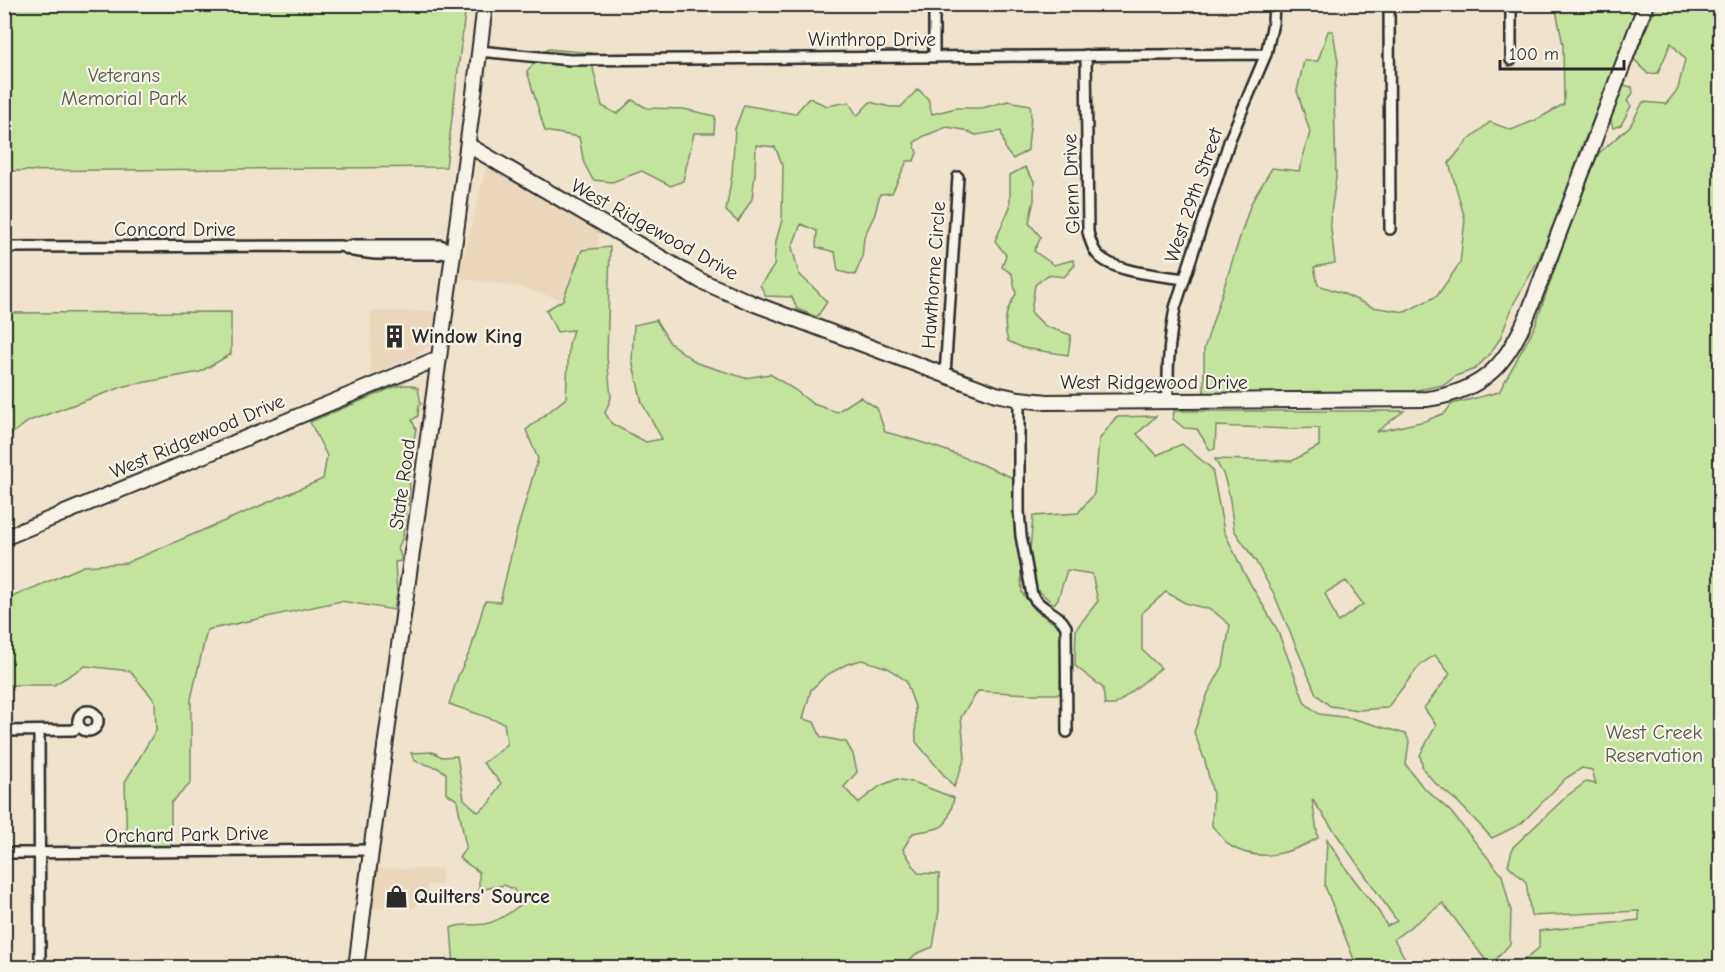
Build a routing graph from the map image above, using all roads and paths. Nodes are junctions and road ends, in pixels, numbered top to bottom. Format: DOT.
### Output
graph roads {
  1 [pos="485,4"];
  2 [pos="934,4"];
  3 [pos="1274,4"];
  4 [pos="1389,4"];
  5 [pos="1511,4"];
  6 [pos="1646,4"];
  7 [pos="479,51"];
  8 [pos="1266,54"];
  9 [pos="1086,56"];
  10 [pos="934,57"];
  11 [pos="1511,60"];
  12 [pos="468,145"];
  13 [pos="957,177"];
  14 [pos="1390,229"];
  15 [pos="4,247"];
  16 [pos="454,250"];
  17 [pos="1184,279"];
  18 [pos="439,358"];
  19 [pos="945,375"];
  20 [pos="1019,399"];
  21 [pos="1168,402"];
  22 [pos="4,538"];
  23 [pos="80,726"];
  24 [pos="4,731"];
  25 [pos="39,731"];
  26 [pos="1067,732"];
  27 [pos="370,850"];
  28 [pos="4,853"];
  29 [pos="39,853"];
  30 [pos="40,968"];
  31 [pos="356,968"];
  1 -- 7 [label="street, State Road"];
  2 -- 10 [label="street"];
  3 -- 8 [label="street, West 29th Street"];
  4 -- 14 [label="street"];
  5 -- 11 [label="street"];
  6 -- 21 [label="street, West Ridgewood Drive"];
  7 -- 10 [label="street, Winthrop Drive"];
  7 -- 12 [label="street, State Road"];
  8 -- 9 [label="street, Winthrop Drive"];
  8 -- 17 [label="street, West 29th Street"];
  9 -- 10 [label="street, Winthrop Drive"];
  9 -- 17 [label="street, Glenn Drive"];
  12 -- 16 [label="street, State Road"];
  12 -- 19 [label="street, West Ridgewood Drive"];
  13 -- 19 [label="street, Hawthorne Circle"];
  15 -- 16 [label="street, Concord Drive"];
  16 -- 18 [label="street, State Road"];
  17 -- 21 [label="street, West 29th Street"];
  18 -- 22 [label="street, West Ridgewood Drive"];
  18 -- 27 [label="street, State Road"];
  19 -- 20 [label="street, West Ridgewood Drive"];
  20 -- 21 [label="street, West Ridgewood Drive"];
  20 -- 26 [label="street"];
  23 -- 25 [label="street"];
  24 -- 25 [label="street"];
  25 -- 29 [label="street"];
  27 -- 29 [label="street, Orchard Park Drive"];
  27 -- 31 [label="street, State Road"];
  28 -- 29 [label="street, Orchard Park Drive"];
  29 -- 30 [label="street"];
}
